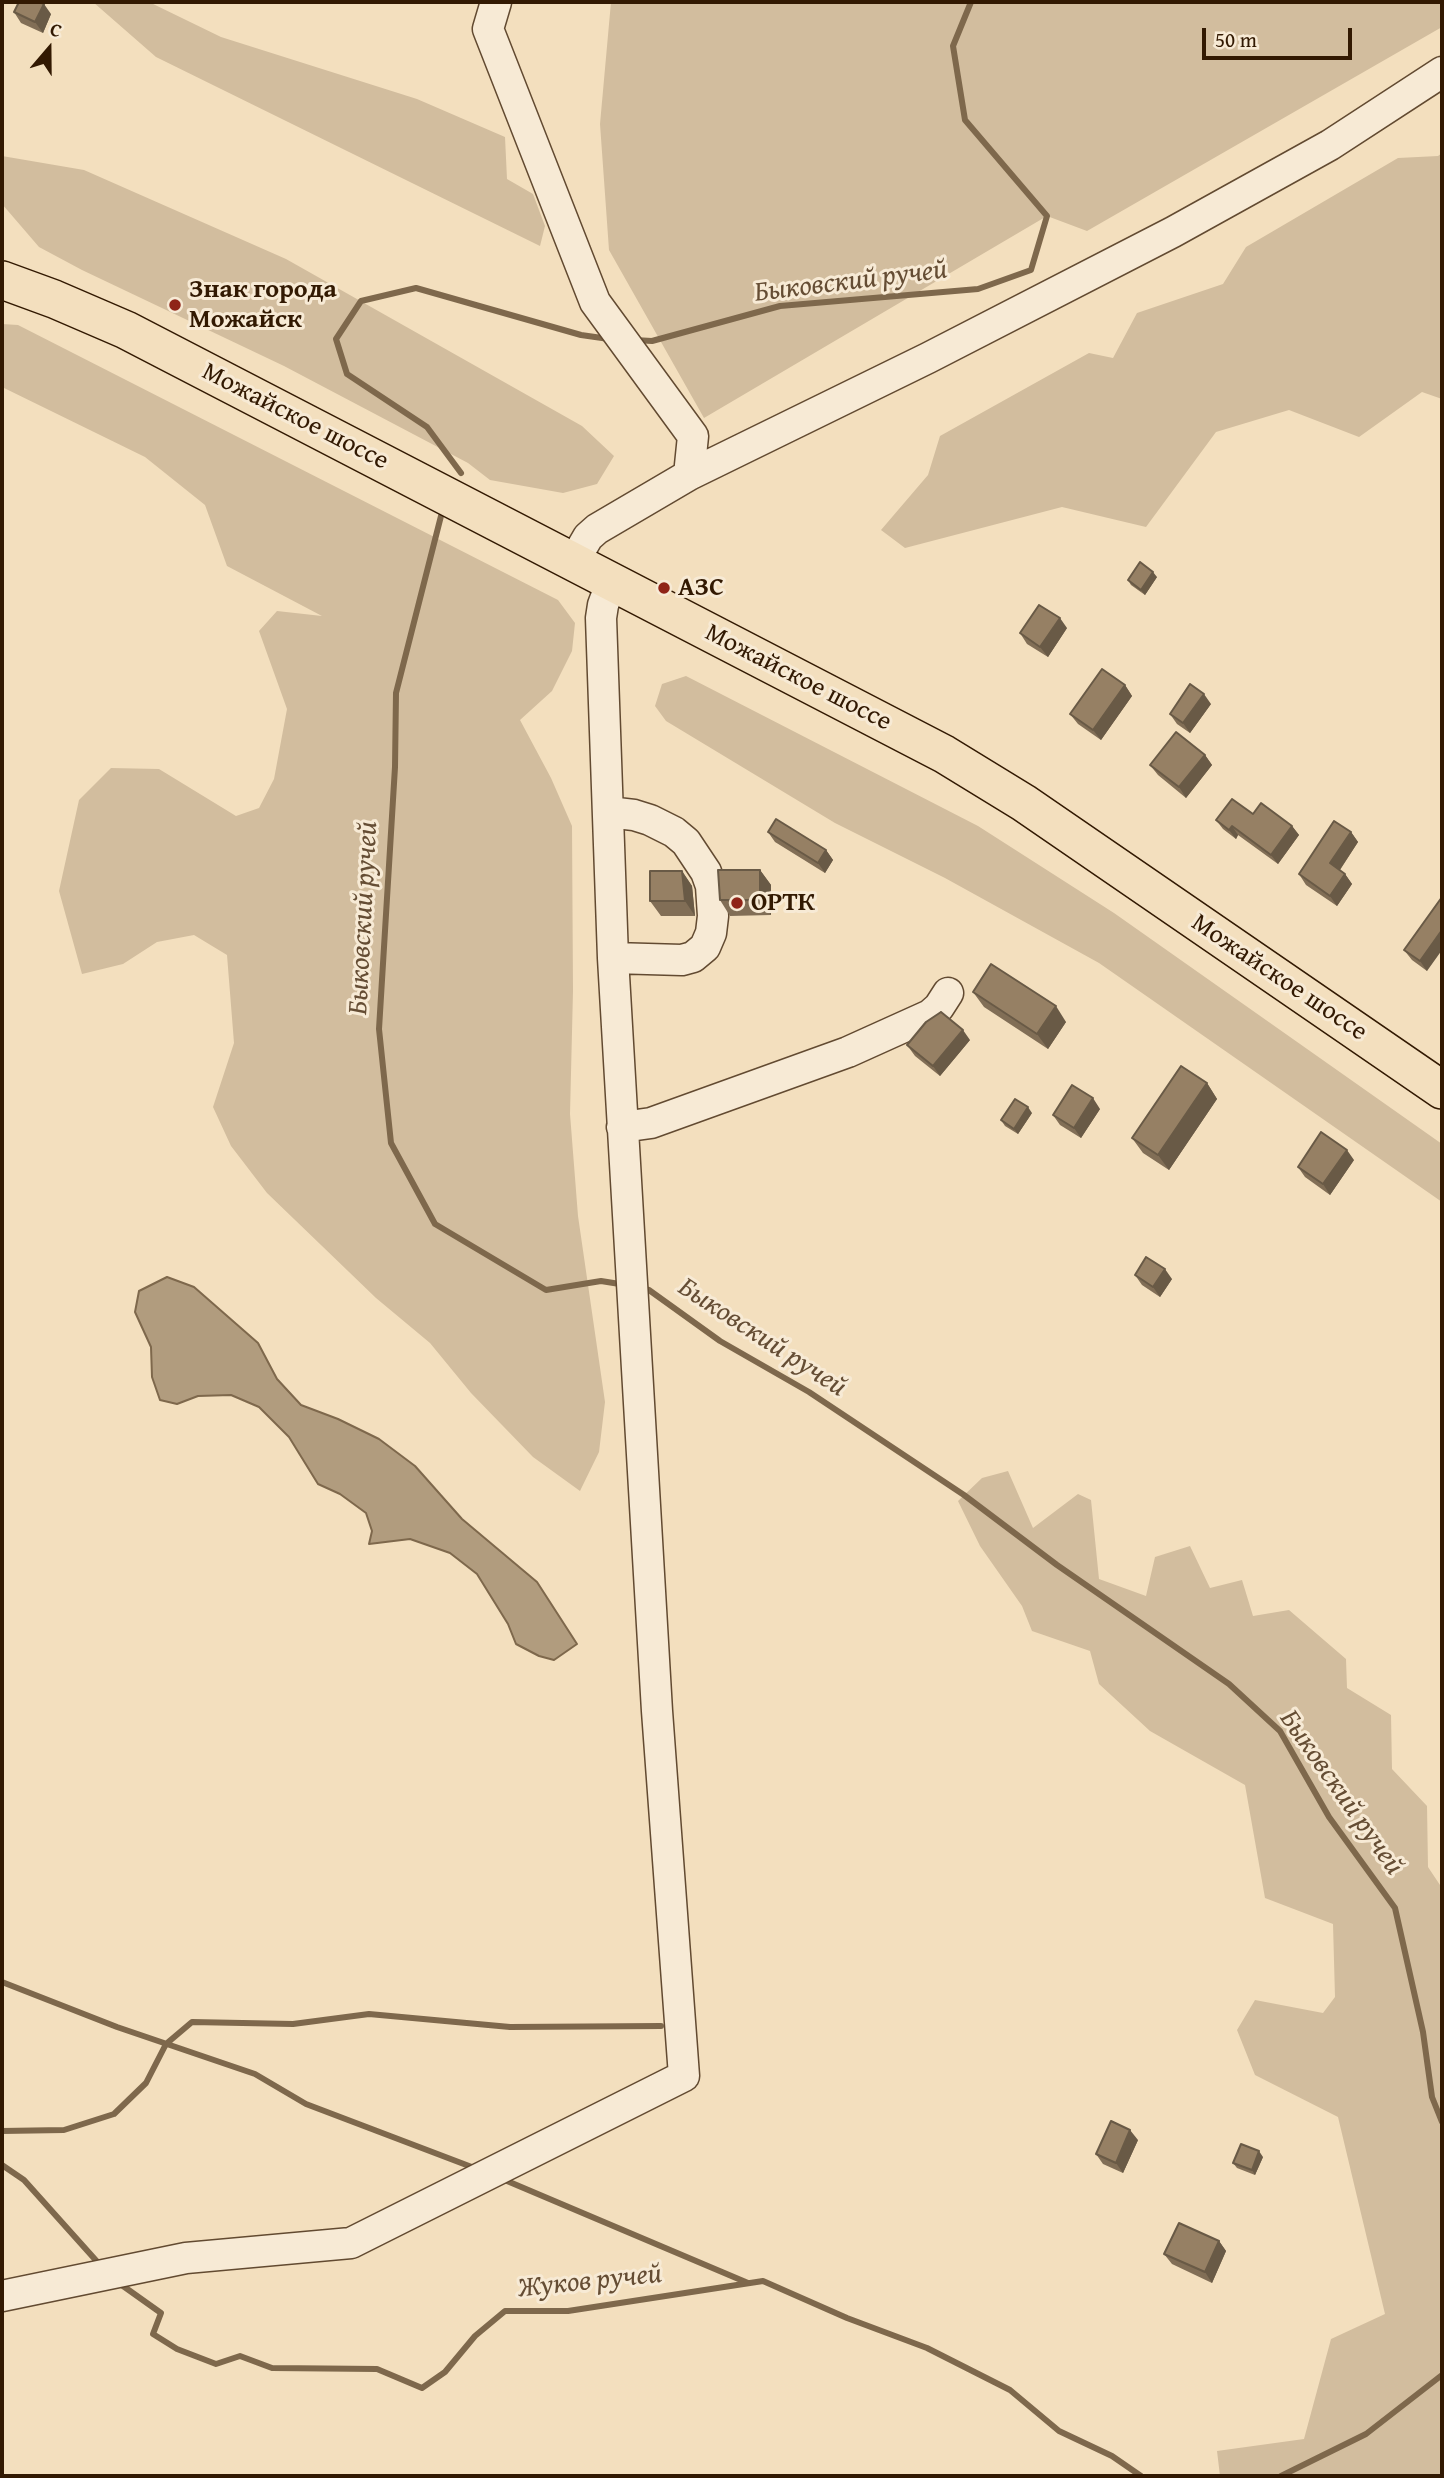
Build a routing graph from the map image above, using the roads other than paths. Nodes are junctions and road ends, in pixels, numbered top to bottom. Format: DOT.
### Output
graph roads {
  1 [pos="496,2"];
  2 [pos="1442,72"];
  3 [pos="2,280"];
  4 [pos="689,475"];
  5 [pos="574,561"];
  6 [pos="612,581"];
  7 [pos="608,812"];
  8 [pos="613,958"];
  9 [pos="948,993"];
  10 [pos="1442,1090"];
  11 [pos="622,1127"];
  12 [pos="2,2297"];
  1 -- 4 [label="street"];
  2 -- 4 [label="street"];
  3 -- 5 [label="main road, Можайское шоссе"];
  4 -- 5 [label="street"];
  5 -- 6 [label="main road, Можайское шоссе"];
  6 -- 7 [label="street"];
  6 -- 10 [label="main road, Можайское шоссе"];
  7 -- 8 [label="street"];
  7 -- 8 [label="street"];
  8 -- 11 [label="street"];
  9 -- 11 [label="street"];
  11 -- 12 [label="street"];
}
